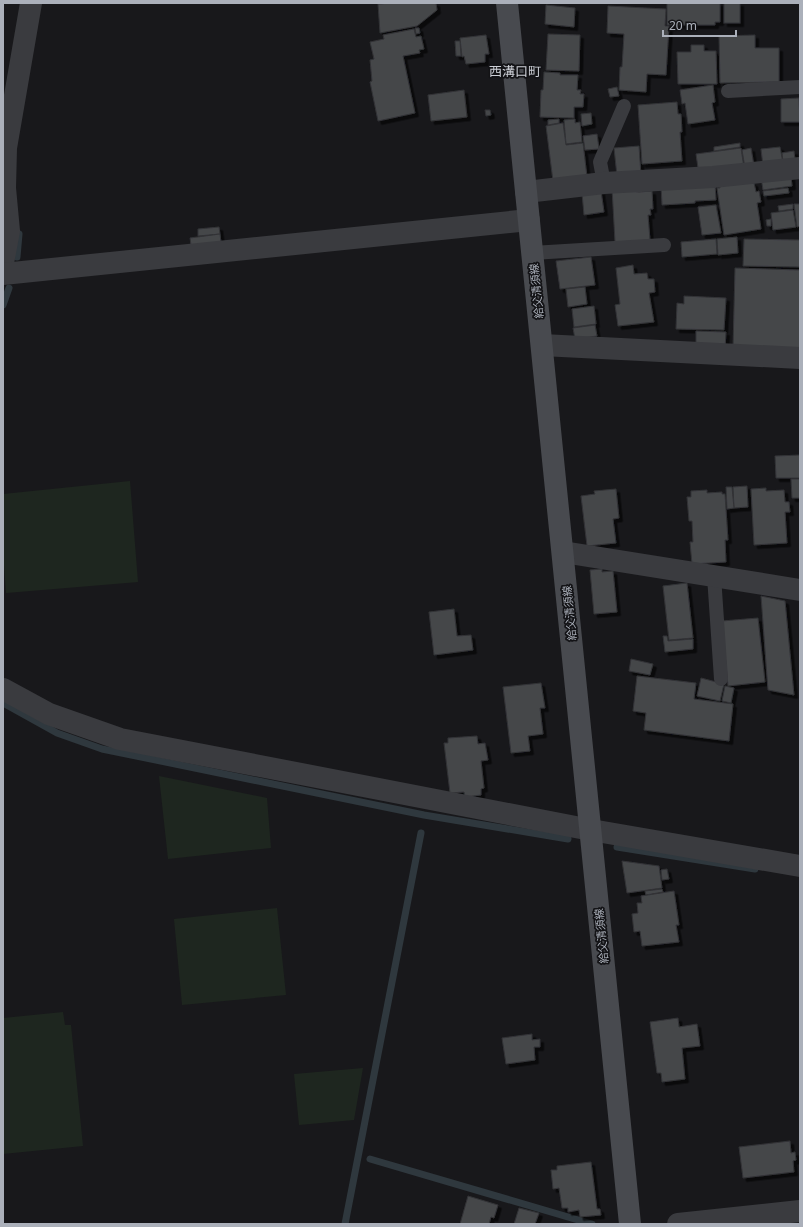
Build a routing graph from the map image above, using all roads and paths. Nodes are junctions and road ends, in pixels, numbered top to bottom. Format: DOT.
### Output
graph roads {
  1 [pos="31,3"];
  2 [pos="507,3"];
  3 [pos="800,87"];
  4 [pos="728,91"];
  5 [pos="624,106"];
  6 [pos="800,168"];
  7 [pos="604,183"];
  8 [pos="526,192"];
  9 [pos="529,220"];
  10 [pos="664,245"];
  11 [pos="532,253"];
  12 [pos="3,263"];
  13 [pos="3,274"];
  14 [pos="542,345"];
  15 [pos="800,358"];
  16 [pos="563,552"];
  17 [pos="714,576"];
  18 [pos="800,590"];
  19 [pos="721,678"];
  20 [pos="3,689"];
  21 [pos="591,830"];
  22 [pos="800,866"];
  23 [pos="800,1211"];
  24 [pos="630,1224"];
  25 [pos="678,1224"];
  1 -- 12 [label="street"];
  2 -- 8 [label="main road, 給父清須線"];
  3 -- 4 [label="lane"];
  5 -- 7 [label="lane"];
  6 -- 7 [label="street"];
  7 -- 8 [label="street"];
  8 -- 9 [label="main road, 給父清須線"];
  9 -- 11 [label="main road, 給父清須線"];
  9 -- 13 [label="street"];
  10 -- 11 [label="lane"];
  11 -- 14 [label="main road, 給父清須線"];
  14 -- 15 [label="street"];
  14 -- 16 [label="main road, 給父清須線"];
  16 -- 17 [label="street"];
  16 -- 21 [label="main road, 給父清須線"];
  17 -- 18 [label="street"];
  17 -- 19 [label="lane"];
  20 -- 21 [label="street"];
  21 -- 22 [label="street"];
  21 -- 24 [label="main road, 給父清須線"];
  23 -- 25 [label="street"];
}
